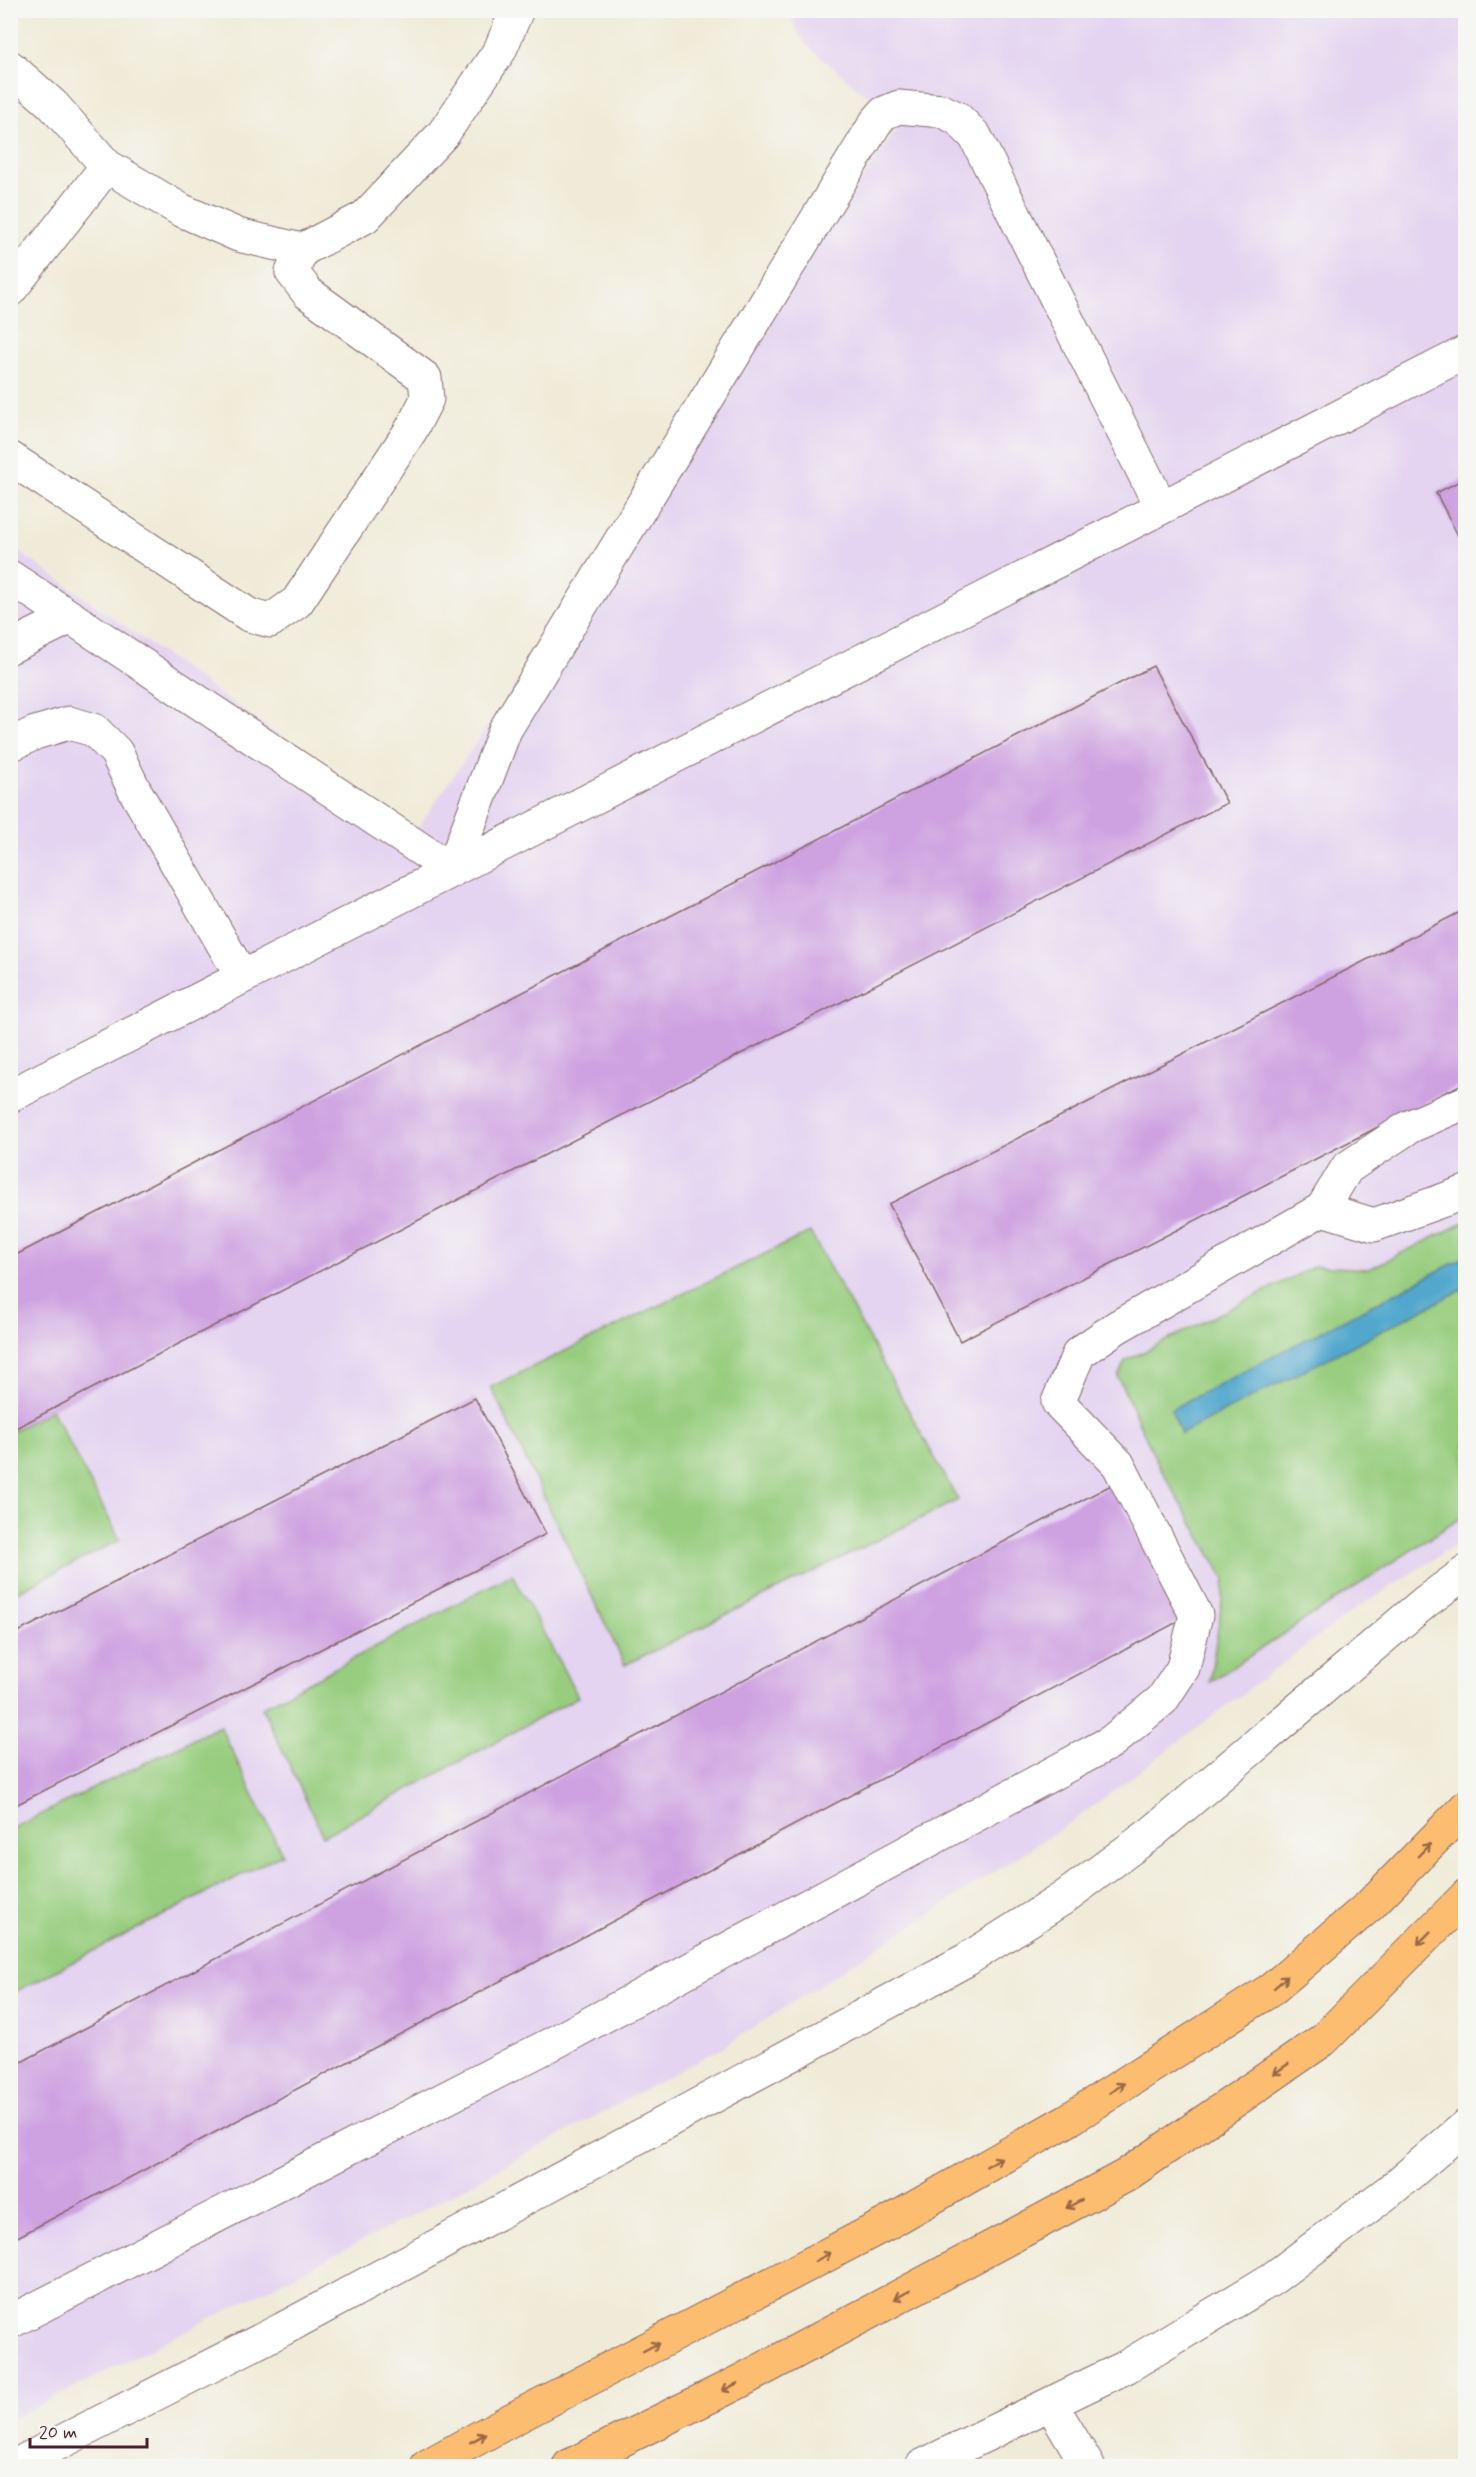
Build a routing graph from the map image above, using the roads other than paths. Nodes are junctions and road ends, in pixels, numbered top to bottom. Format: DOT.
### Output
graph roads {
  1 [pos="517,10"];
  2 [pos="10,67"];
  3 [pos="107,166"];
  4 [pos="302,250"];
  5 [pos="16,276"];
  6 [pos="1466,352"];
  7 [pos="10,458"];
  8 [pos="1161,507"];
  9 [pos="10,577"];
  10 [pos="71,617"];
  11 [pos="10,647"];
  12 [pos="10,745"];
  13 [pos="452,870"];
  14 [pos="242,977"];
  15 [pos="10,1096"];
  16 [pos="1466,1102"];
  17 [pos="1466,1192"];
  18 [pos="1322,1209"];
  19 [pos="1466,1572"];
  20 [pos="1466,1807"];
  21 [pos="1466,1896"];
  22 [pos="1466,2126"];
  23 [pos="10,2322"];
  24 [pos="1052,2404"];
  25 [pos="16,2456"];
  26 [pos="427,2466"];
  27 [pos="569,2466"];
  28 [pos="922,2466"];
  29 [pos="1088,2466"];
  1 -- 4 [label="street"];
  2 -- 3 [label="street"];
  3 -- 4 [label="street"];
  3 -- 5 [label="street"];
  4 -- 7 [label="street"];
  6 -- 8 [label="street"];
  8 -- 13 [label="street"];
  8 -- 13 [label="street"];
  9 -- 10 [label="street"];
  10 -- 11 [label="street"];
  10 -- 13 [label="street"];
  12 -- 14 [label="street"];
  13 -- 14 [label="street"];
  14 -- 15 [label="street"];
  16 -- 18 [label="street"];
  17 -- 18 [label="street"];
  18 -- 23 [label="street"];
  19 -- 25 [label="street"];
  26 -- 20 [label="main road, one-way"];
  21 -- 27 [label="main road, one-way"];
  22 -- 24 [label="street"];
  24 -- 28 [label="street"];
  24 -- 29 [label="street"];
}
